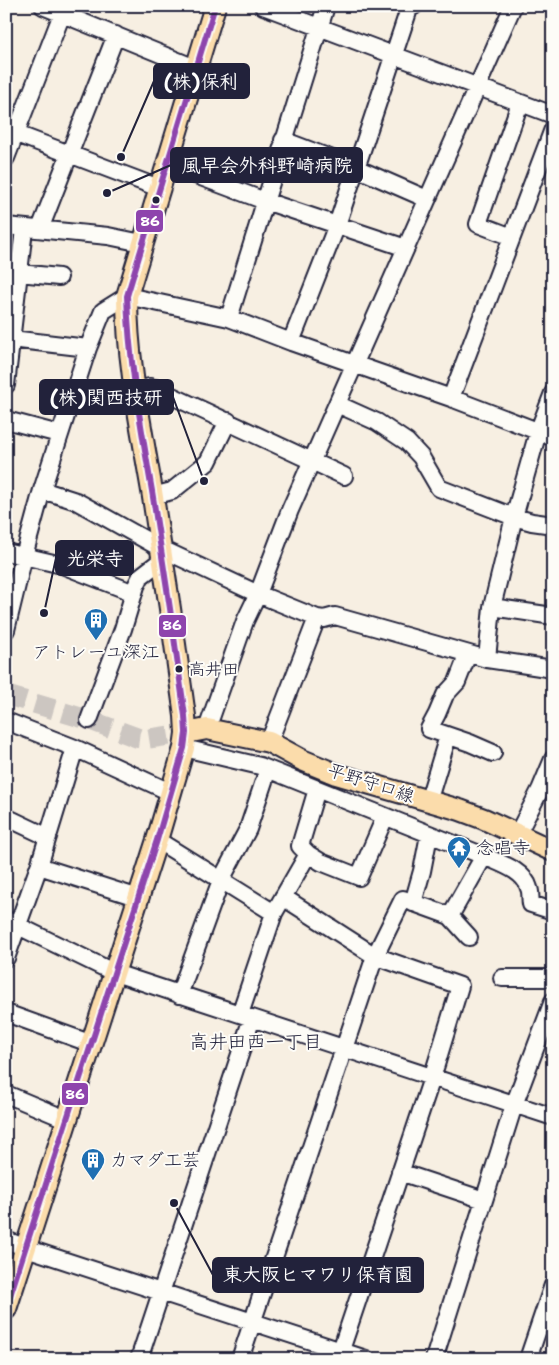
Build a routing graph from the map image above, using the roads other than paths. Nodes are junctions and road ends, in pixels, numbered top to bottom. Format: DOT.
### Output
graph roads {
  1 [pos="43,6"];
  2 [pos="215,6"];
  3 [pos="263,6"];
  4 [pos="326,6"];
  5 [pos="414,6"];
  6 [pos="513,6"];
  7 [pos="62,14"];
  8 [pos="320,27"];
  9 [pos="116,35"];
  10 [pos="393,55"];
  11 [pos="196,68"];
  12 [pos="476,86"];
  13 [pos="520,103"];
  14 [pos="553,115"];
  15 [pos="553,129"];
  16 [pos="11,132"];
  17 [pos="284,140"];
  18 [pos="70,154"];
  19 [pos="6,158"];
  20 [pos="166,164"];
  21 [pos="356,168"];
  22 [pos="158,188"];
  23 [pos="427,199"];
  24 [pos="265,201"];
  25 [pos="337,225"];
  26 [pos="6,226"];
  27 [pos="32,229"];
  28 [pos="512,237"];
  29 [pos="142,242"];
  30 [pos="406,248"];
  31 [pos="19,273"];
  32 [pos="58,277"];
  33 [pos="127,296"];
  34 [pos="229,318"];
  35 [pos="11,339"];
  36 [pos="291,342"];
  37 [pos="88,348"];
  38 [pos="356,365"];
  39 [pos="6,385"];
  40 [pos="135,391"];
  41 [pos="553,393"];
  42 [pos="451,398"];
  43 [pos="337,404"];
  44 [pos="6,420"];
  45 [pos="228,421"];
  46 [pos="59,434"];
  47 [pos="546,434"];
  48 [pos="312,461"];
  49 [pos="344,476"];
  50 [pos="42,490"];
  51 [pos="153,496"];
  52 [pos="514,517"];
  53 [pos="553,525"];
  54 [pos="6,552"];
  55 [pos="162,554"];
  56 [pos="24,556"];
  57 [pos="134,593"];
  58 [pos="258,594"];
  59 [pos="492,606"];
  60 [pos="553,616"];
  61 [pos="317,618"];
  62 [pos="6,630"];
  63 [pos="468,654"];
  64 [pos="487,659"];
  65 [pos="553,669"];
  66 [pos="89,720"];
  67 [pos="6,721"];
  68 [pos="207,729"];
  69 [pos="448,736"];
  70 [pos="185,741"];
  71 [pos="269,742"];
  72 [pos="75,748"];
  73 [pos="493,753"];
  74 [pos="553,759"];
  75 [pos="268,769"];
  76 [pos="317,790"];
  77 [pos="172,793"];
  78 [pos="428,802"];
  79 [pos="6,817"];
  80 [pos="385,817"];
  81 [pos="429,834"];
  82 [pos="517,835"];
  83 [pos="48,837"];
  84 [pos="157,840"];
  85 [pos="553,851"];
  86 [pos="308,854"];
  87 [pos="484,856"];
  88 [pos="39,866"];
  89 [pos="221,880"];
  90 [pos="283,897"];
  91 [pos="139,898"];
  92 [pos="413,903"];
  93 [pos="553,911"];
  94 [pos="274,913"];
  95 [pos="450,916"];
  96 [pos="12,922"];
  97 [pos="469,937"];
  98 [pos="375,956"];
  99 [pos="6,958"];
  100 [pos="115,973"];
  101 [pos="502,978"];
  102 [pos="553,978"];
  103 [pos="178,995"];
  104 [pos="553,1001"];
  105 [pos="6,1013"];
  106 [pos="246,1016"];
  107 [pos="92,1044"];
  108 [pos="345,1049"];
  109 [pos="432,1078"];
  110 [pos="6,1094"];
  111 [pos="514,1105"];
  112 [pos="553,1117"];
  113 [pos="68,1120"];
  114 [pos="400,1172"];
  115 [pos="484,1200"];
  116 [pos="6,1240"];
  117 [pos="26,1248"];
  118 [pos="553,1285"];
  119 [pos="160,1292"];
  120 [pos="6,1309"];
  121 [pos="252,1322"];
  122 [pos="340,1355"];
  123 [pos="139,1359"];
  124 [pos="240,1359"];
  125 [pos="366,1359"];
  126 [pos="434,1359"];
  127 [pos="528,1359"];
  1 -- 7 [label="street"];
  2 -- 11 [label="main road"];
  3 -- 8 [label="street"];
  4 -- 8 [label="street"];
  5 -- 10 [label="street"];
  6 -- 12 [label="street"];
  7 -- 9 [label="street"];
  7 -- 16 [label="street"];
  8 -- 10 [label="street"];
  8 -- 17 [label="street"];
  9 -- 11 [label="street"];
  9 -- 18 [label="street"];
  10 -- 12 [label="street"];
  10 -- 21 [label="street"];
  11 -- 20 [label="main road"];
  12 -- 13 [label="street"];
  12 -- 23 [label="street"];
  13 -- 14 [label="street"];
  13 -- 28 [label="street"];
  15 -- 28 [label="street"];
  16 -- 18 [label="street"];
  16 -- 19 [label="street"];
  17 -- 21 [label="street"];
  17 -- 24 [label="street"];
  18 -- 22 [label="street"];
  18 -- 27 [label="street"];
  20 -- 22 [label="main road"];
  20 -- 24 [label="street"];
  21 -- 23 [label="street"];
  21 -- 25 [label="street"];
  22 -- 29 [label="main road"];
  23 -- 30 [label="street"];
  24 -- 25 [label="street"];
  24 -- 34 [label="street"];
  25 -- 30 [label="street"];
  25 -- 36 [label="street"];
  26 -- 27 [label="street"];
  27 -- 29 [label="street"];
  27 -- 31 [label="street"];
  28 -- 42 [label="street"];
  29 -- 33 [label="main road"];
  30 -- 38 [label="street"];
  31 -- 32 [label="street"];
  31 -- 35 [label="street"];
  33 -- 34 [label="street"];
  33 -- 37 [label="street"];
  33 -- 40 [label="main road"];
  34 -- 36 [label="street"];
  35 -- 37 [label="street"];
  35 -- 39 [label="street"];
  36 -- 38 [label="street"];
  37 -- 46 [label="street"];
  38 -- 42 [label="street"];
  38 -- 43 [label="street"];
  40 -- 45 [label="street"];
  40 -- 51 [label="main road"];
  41 -- 47 [label="street"];
  42 -- 47 [label="street"];
  43 -- 48 [label="street"];
  43 -- 52 [label="street"];
  44 -- 46 [label="street"];
  45 -- 48 [label="street"];
  45 -- 51 [label="street"];
  46 -- 50 [label="street"];
  47 -- 52 [label="street"];
  48 -- 49 [label="street"];
  48 -- 58 [label="street"];
  50 -- 55 [label="street"];
  50 -- 56 [label="street"];
  51 -- 55 [label="main road"];
  52 -- 53 [label="street"];
  52 -- 59 [label="street"];
  54 -- 56 [label="street"];
  55 -- 57 [label="street"];
  55 -- 58 [label="street"];
  55 -- 70 [label="main road"];
  56 -- 57 [label="street"];
  56 -- 62 [label="street"];
  57 -- 66 [label="street"];
  58 -- 61 [label="street"];
  58 -- 68 [label="street"];
  59 -- 60 [label="street"];
  59 -- 64 [label="street"];
  61 -- 63 [label="street"];
  61 -- 71 [label="street"];
  63 -- 64 [label="street"];
  63 -- 69 [label="street"];
  64 -- 65 [label="street"];
  67 -- 72 [label="street"];
  68 -- 70 [label="main road, 平野守口線"];
  68 -- 71 [label="main road, 平野守口線"];
  69 -- 73 [label="street"];
  69 -- 78 [label="street"];
  70 -- 75 [label="street"];
  70 -- 77 [label="main road"];
  71 -- 78 [label="main road, 平野守口線"];
  72 -- 77 [label="street"];
  72 -- 83 [label="street"];
  74 -- 82 [label="street"];
  75 -- 76 [label="street"];
  75 -- 89 [label="street"];
  76 -- 80 [label="street"];
  76 -- 86 [label="street"];
  77 -- 84 [label="main road"];
  78 -- 82 [label="main road, 平野守口線"];
  79 -- 83 [label="street"];
  80 -- 81 [label="street"];
  80 -- 86 [label="street"];
  81 -- 87 [label="street"];
  81 -- 92 [label="street"];
  82 -- 85 [label="main road, 平野守口線"];
  83 -- 88 [label="street"];
  84 -- 89 [label="street"];
  84 -- 91 [label="main road"];
  86 -- 90 [label="street"];
  87 -- 93 [label="street"];
  87 -- 95 [label="street"];
  88 -- 91 [label="street"];
  88 -- 96 [label="street"];
  89 -- 94 [label="street"];
  89 -- 103 [label="street"];
  90 -- 94 [label="street"];
  90 -- 98 [label="street"];
  91 -- 100 [label="main road"];
  92 -- 95 [label="street"];
  92 -- 98 [label="street"];
  94 -- 106 [label="street"];
  95 -- 97 [label="street"];
  96 -- 99 [label="street"];
  96 -- 100 [label="street"];
  98 -- 108 [label="street"];
  98 -- 109 [label="street"];
  100 -- 103 [label="street"];
  100 -- 107 [label="main road"];
  101 -- 102 [label="street"];
  103 -- 106 [label="street"];
  104 -- 111 [label="street"];
  105 -- 107 [label="street"];
  106 -- 108 [label="street"];
  106 -- 119 [label="street"];
  107 -- 113 [label="main road"];
  108 -- 109 [label="street"];
  108 -- 121 [label="street"];
  109 -- 111 [label="street"];
  109 -- 114 [label="street"];
  110 -- 113 [label="street"];
  111 -- 112 [label="street"];
  111 -- 115 [label="street"];
  113 -- 117 [label="main road"];
  114 -- 115 [label="street"];
  114 -- 122 [label="street"];
  115 -- 126 [label="street"];
  116 -- 117 [label="street"];
  117 -- 119 [label="street"];
  117 -- 120 [label="main road"];
  118 -- 127 [label="street"];
  119 -- 121 [label="street"];
  119 -- 123 [label="street"];
  121 -- 122 [label="street"];
  121 -- 124 [label="street"];
  122 -- 125 [label="street"];
}
